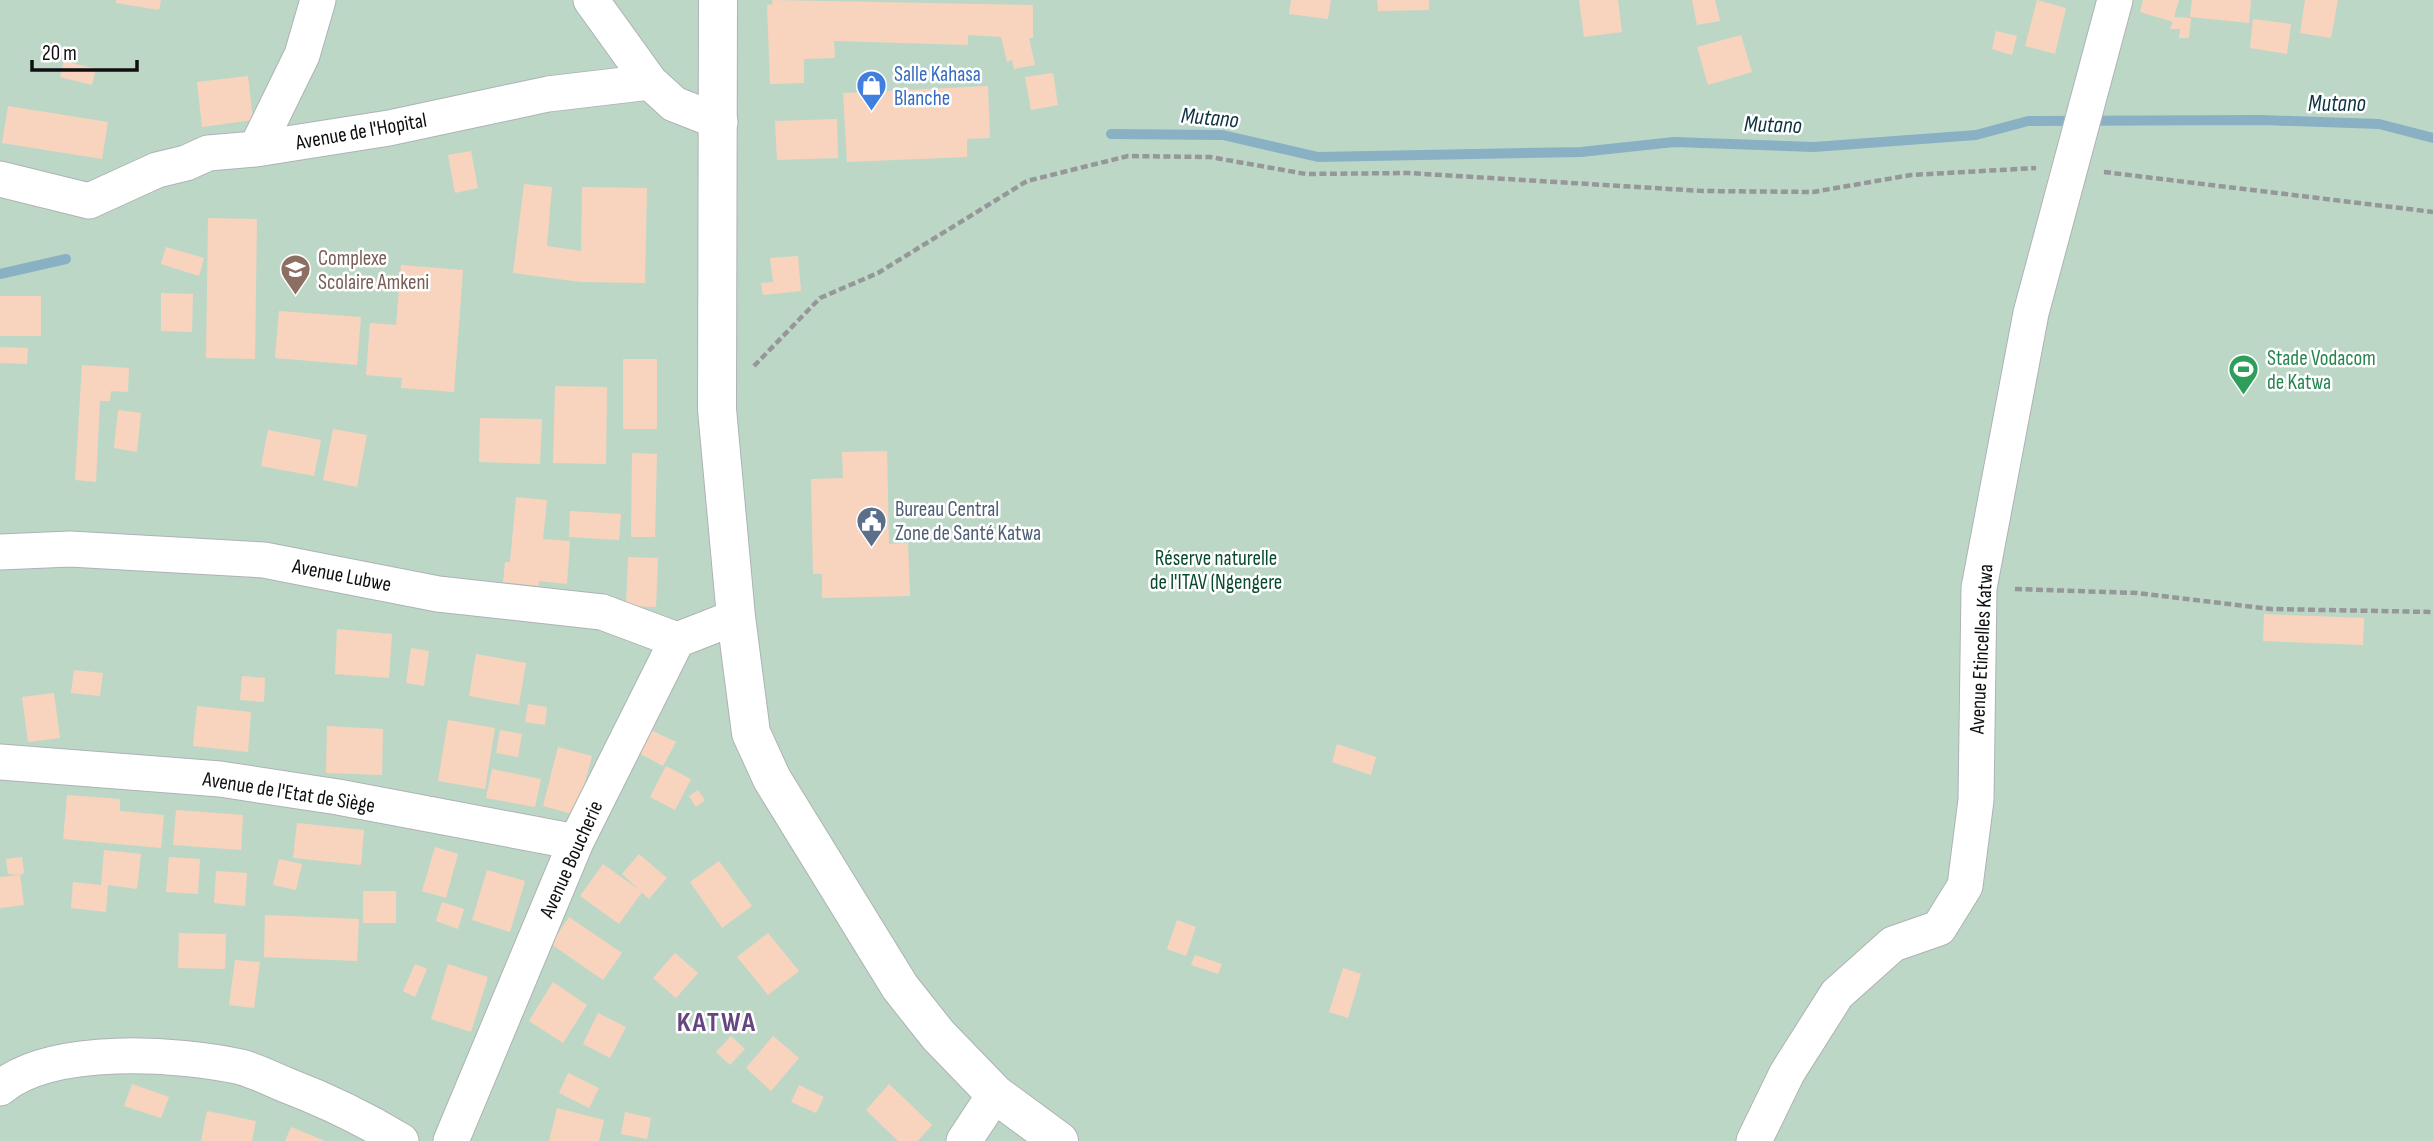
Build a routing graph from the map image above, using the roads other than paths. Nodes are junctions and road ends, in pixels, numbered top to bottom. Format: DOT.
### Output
graph roads {
  1 [pos="318,0"];
  2 [pos="592,0"];
  3 [pos="718,0"];
  4 [pos="2115,0"];
  5 [pos="650,82"];
  6 [pos="720,122"];
  7 [pos="256,149"];
  8 [pos="0,179"];
  9 [pos="0,552"];
  10 [pos="736,617"];
  11 [pos="677,640"];
  12 [pos="0,762"];
  13 [pos="576,842"];
  14 [pos="0,1088"];
  15 [pos="995,1094"];
  16 [pos="401,1141"];
  17 [pos="451,1141"];
  18 [pos="964,1141"];
  19 [pos="1059,1141"];
  20 [pos="1754,1141"];
  1 -- 7 [label="street"];
  2 -- 5 [label="street"];
  3 -- 6 [label="main road"];
  4 -- 20 [label="street, Avenue Etincelles Katwa"];
  5 -- 6 [label="street"];
  5 -- 7 [label="street, Avenue de l'Hopital"];
  6 -- 10 [label="main road"];
  7 -- 8 [label="street, Avenue de l'Hopital"];
  9 -- 11 [label="street, Avenue Lubwe"];
  10 -- 11 [label="street"];
  10 -- 15 [label="main road"];
  11 -- 13 [label="street, Avenue Boucherie"];
  12 -- 13 [label="street, Avenue de l'Etat de Siège"];
  13 -- 17 [label="street, Avenue Boucherie"];
  14 -- 16 [label="street"];
  15 -- 18 [label="street"];
  15 -- 19 [label="main road"];
}
